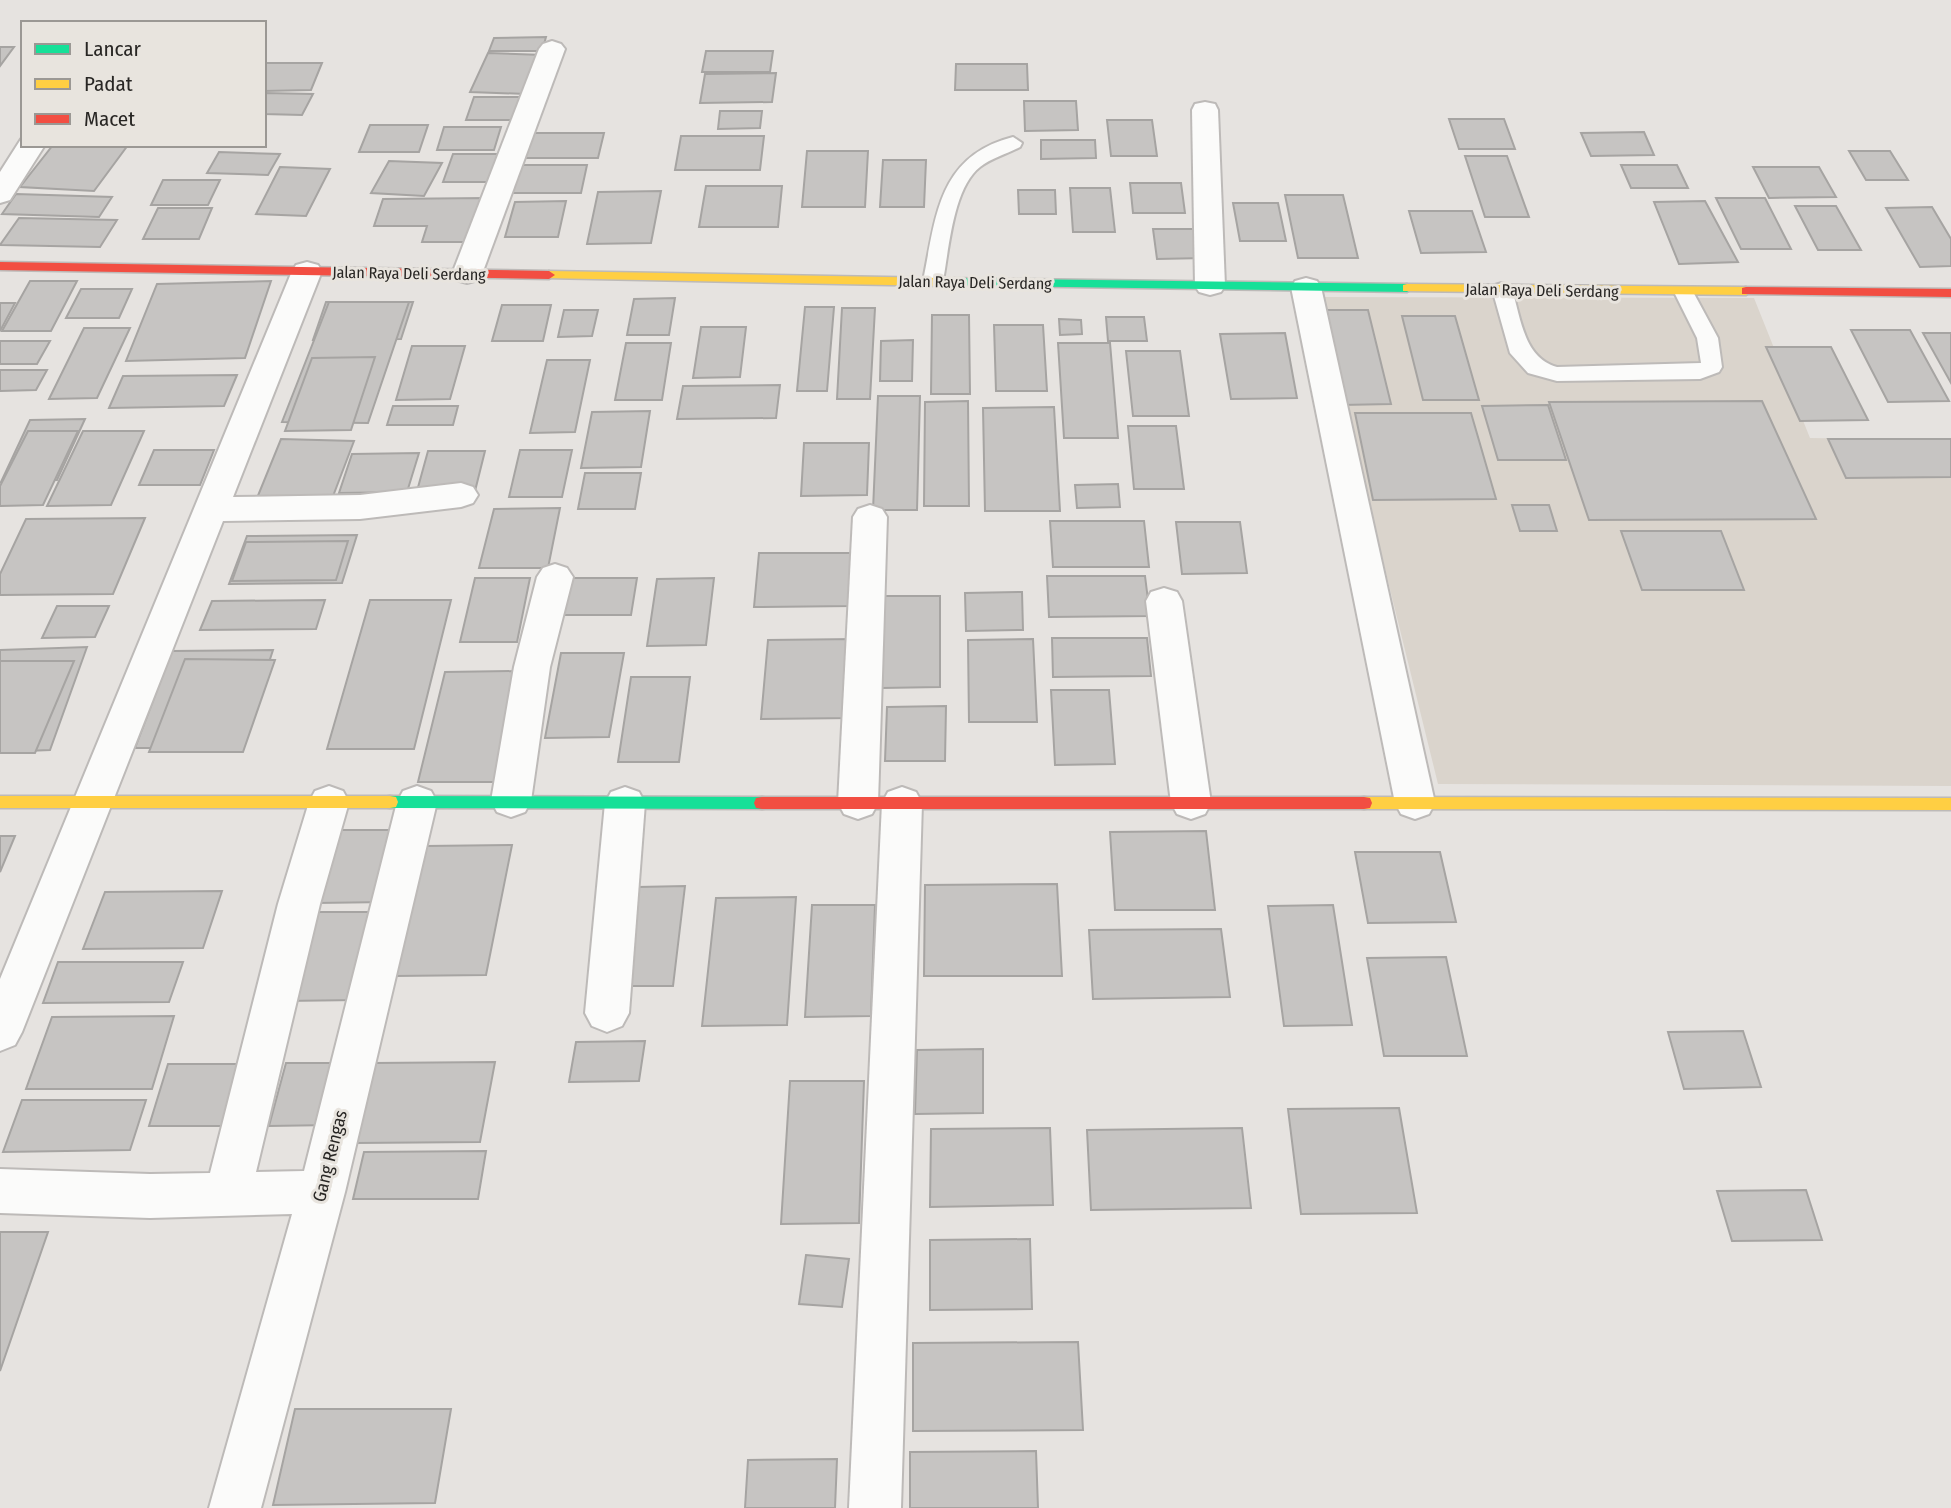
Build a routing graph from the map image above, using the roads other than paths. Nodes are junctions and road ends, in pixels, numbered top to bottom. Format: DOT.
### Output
graph roads {
  1 [pos="552,49"];
  2 [pos="1205,110"];
  3 [pos="1013,143"];
  4 [pos="30,147"];
  5 [pos="0,194"];
  6 [pos="0,266"];
  7 [pos="307,271"];
  8 [pos="467,274"];
  9 [pos="933,281"];
  10 [pos="1210,286"];
  11 [pos="1306,287"];
  12 [pos="1502,289"];
  13 [pos="1684,292"];
  14 [pos="1951,293"];
  15 [pos="461,495"];
  16 [pos="210,509"];
  17 [pos="870,517"];
  18 [pos="555,577"];
  19 [pos="1164,601"];
  20 [pos="511,801"];
  21 [pos="0,802"];
  22 [pos="94,802"];
  23 [pos="329,802"];
  24 [pos="417,802"];
  25 [pos="625,803"];
  26 [pos="880,803"];
  27 [pos="1191,803"];
  28 [pos="1415,803"];
  29 [pos="1951,804"];
  30 [pos="607,1013"];
  31 [pos="0,1032"];
  32 [pos="0,1191"];
  33 [pos="322,1192"];
  34 [pos="228,1194"];
  35 [pos="235,1508"];
  36 [pos="875,1508"];
  1 -- 8 [label="street"];
  2 -- 10 [label="street"];
  3 -- 9 [label="lane"];
  4 -- 5 [label="street"];
  6 -- 7 [label="main road, Jalan Raya Deli Serdang"];
  7 -- 8 [label="main road, Jalan Raya Deli Serdang"];
  7 -- 16 [label="street"];
  8 -- 9 [label="main road, Jalan Raya Deli Serdang"];
  9 -- 10 [label="main road, Jalan Raya Deli Serdang"];
  10 -- 11 [label="main road, Jalan Raya Deli Serdang"];
  11 -- 12 [label="main road, Jalan Raya Deli Serdang"];
  11 -- 28 [label="street"];
  12 -- 13 [label="main road, Jalan Raya Deli Serdang"];
  12 -- 13 [label="lane"];
  13 -- 14 [label="main road, Jalan Raya Deli Serdang"];
  15 -- 16 [label="street"];
  16 -- 22 [label="street"];
  17 -- 26 [label="street"];
  18 -- 20 [label="street"];
  19 -- 27 [label="street"];
  20 -- 24 [label="main road"];
  20 -- 25 [label="main road"];
  21 -- 22 [label="main road"];
  22 -- 23 [label="main road"];
  22 -- 31 [label="street"];
  23 -- 24 [label="main road"];
  23 -- 34 [label="street"];
  24 -- 33 [label="street, Gang Rengas"];
  25 -- 26 [label="main road"];
  25 -- 30 [label="street"];
  26 -- 27 [label="main road"];
  26 -- 36 [label="street"];
  27 -- 28 [label="main road"];
  28 -- 29 [label="main road"];
  32 -- 34 [label="street"];
  33 -- 34 [label="street"];
  33 -- 35 [label="street, Gang Rengas"];
}
